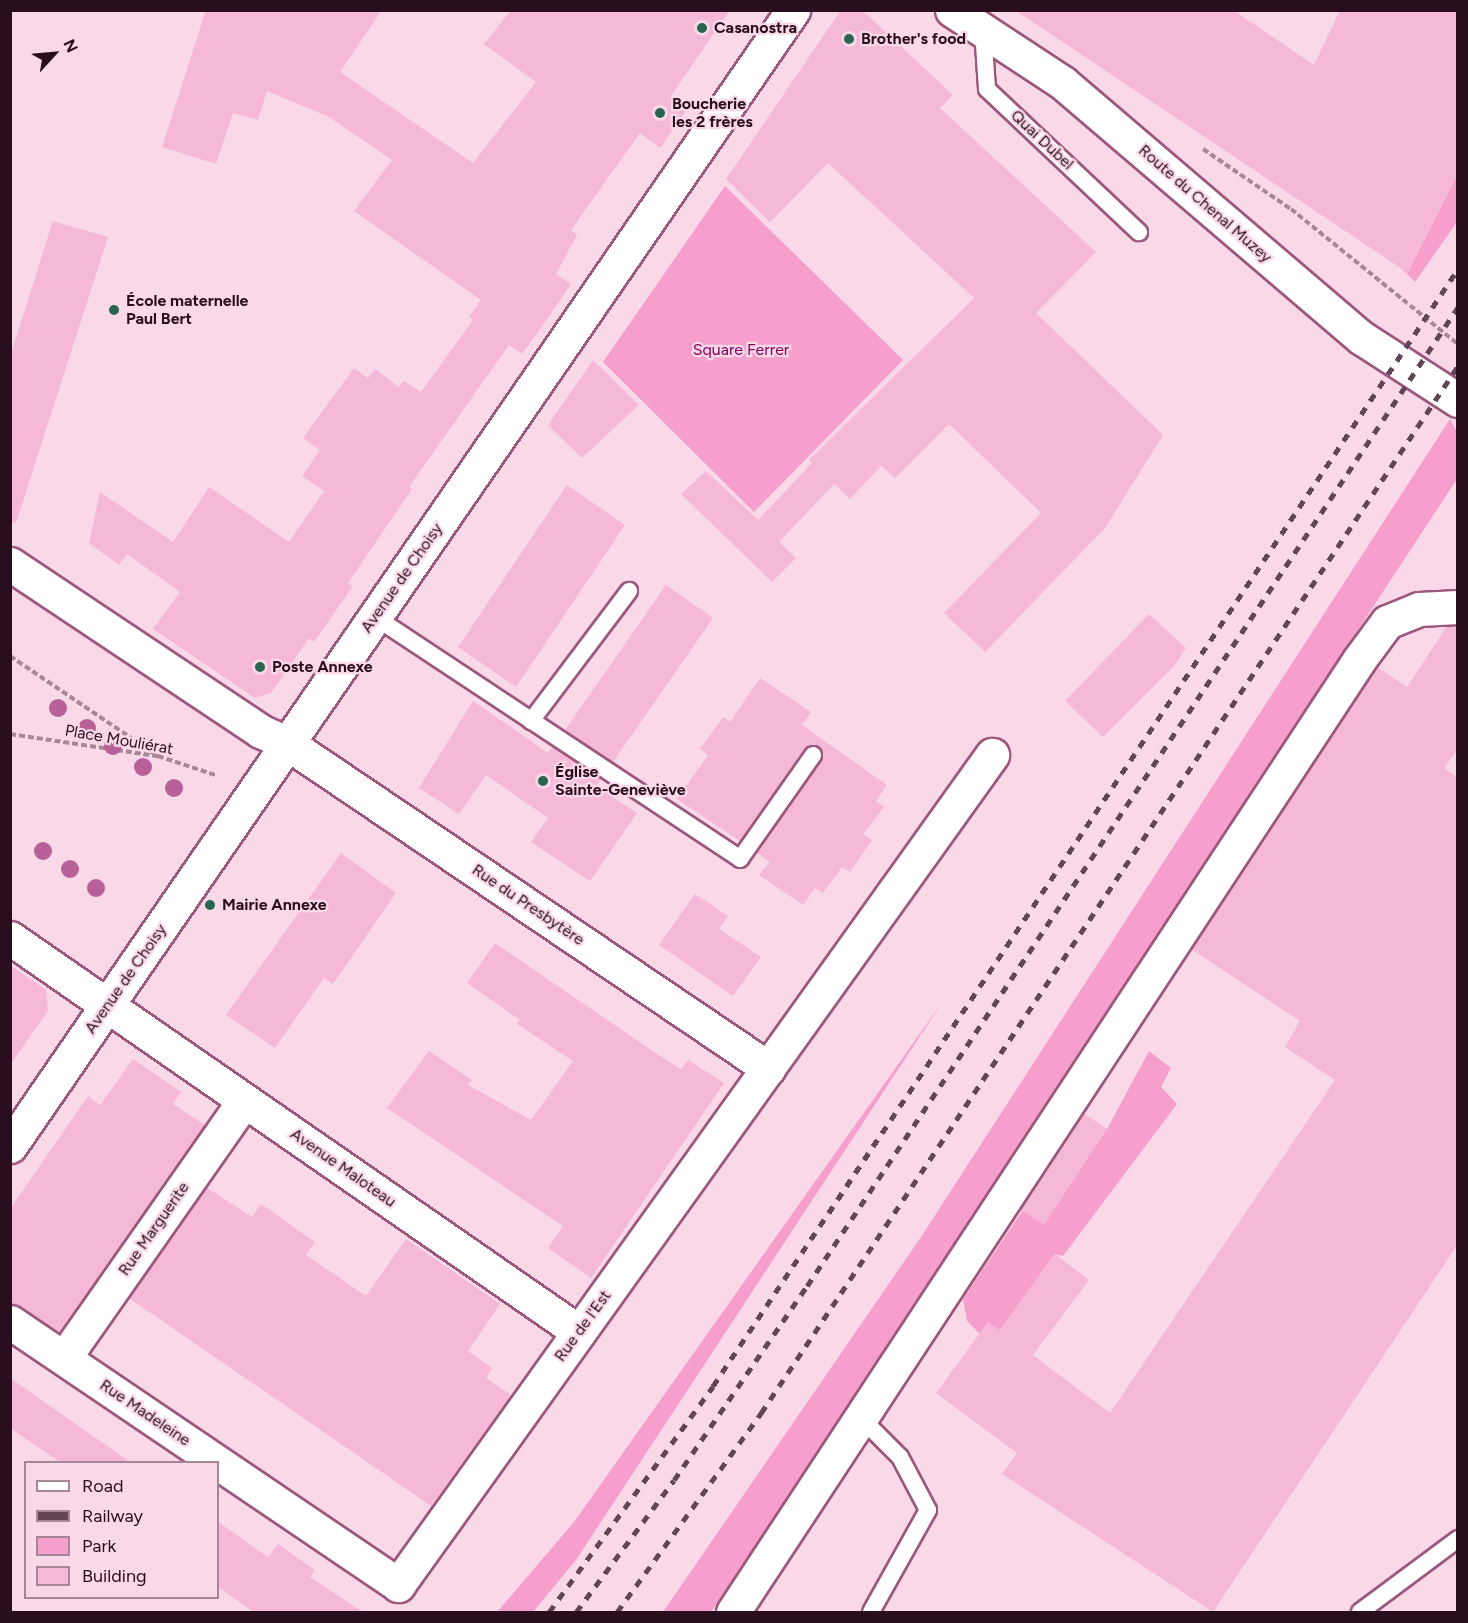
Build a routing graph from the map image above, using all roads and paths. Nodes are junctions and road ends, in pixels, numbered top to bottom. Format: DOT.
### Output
graph roads {
  1 [pos="792,10"];
  2 [pos="952,10"];
  3 [pos="983,30"];
  4 [pos="1201,148"];
  5 [pos="1139,232"];
  6 [pos="1458,344"];
  7 [pos="1458,400"];
  8 [pos="10,564"];
  9 [pos="629,591"];
  10 [pos="1458,608"];
  11 [pos="375,617"];
  12 [pos="10,656"];
  13 [pos="531,721"];
  14 [pos="10,734"];
  15 [pos="287,743"];
  16 [pos="813,755"];
  17 [pos="992,755"];
  18 [pos="158,756"];
  19 [pos="254,793"];
  20 [pos="10,938"];
  21 [pos="106,1006"];
  22 [pos="768,1068"];
  23 [pos="244,1101"];
  24 [pos="10,1146"];
  25 [pos="10,1322"];
  26 [pos="579,1332"];
  27 [pos="64,1358"];
  28 [pos="861,1417"];
  29 [pos="216,1461"];
  30 [pos="219,1463"];
  31 [pos="1458,1539"];
  32 [pos="398,1585"];
  33 [pos="733,1612"];
  34 [pos="871,1612"];
  35 [pos="1360,1612"];
  1 -- 11 [label="street, Avenue de Choisy"];
  2 -- 3 [label="street, Route du Chenal Muzey"];
  3 -- 5 [label="lane, Quai Dubel"];
  3 -- 7 [label="street, Route du Chenal Muzey"];
  4 -- 6 [label="path"];
  8 -- 15 [label="street, Rue du Presbytère"];
  9 -- 13 [label="lane"];
  10 -- 28 [label="street"];
  11 -- 13 [label="lane"];
  11 -- 15 [label="street, Avenue de Choisy"];
  12 -- 18 [label="path"];
  13 -- 16 [label="lane"];
  14 -- 18 [label="path, Place Mouliérat"];
  15 -- 19 [label="street, Avenue de Choisy"];
  15 -- 22 [label="street, Rue du Presbytère"];
  17 -- 22 [label="street, Rue de l'Est"];
  18 -- 19 [label="path, Place Mouliérat"];
  19 -- 21 [label="street, Avenue de Choisy"];
  20 -- 21 [label="street, Avenue Maloteau"];
  21 -- 23 [label="street, Avenue Maloteau"];
  21 -- 24 [label="street, Avenue de Choisy"];
  22 -- 26 [label="street, Rue de l'Est"];
  23 -- 26 [label="street, Avenue Maloteau"];
  23 -- 27 [label="street, Rue Marguerite"];
  25 -- 27 [label="street, Rue Madeleine"];
  26 -- 32 [label="street, Rue de l'Est"];
  27 -- 29 [label="street, Rue Madeleine"];
  28 -- 33 [label="street"];
  28 -- 34 [label="lane"];
  30 -- 32 [label="street, Rue Madeleine"];
  31 -- 35 [label="lane"];
}
